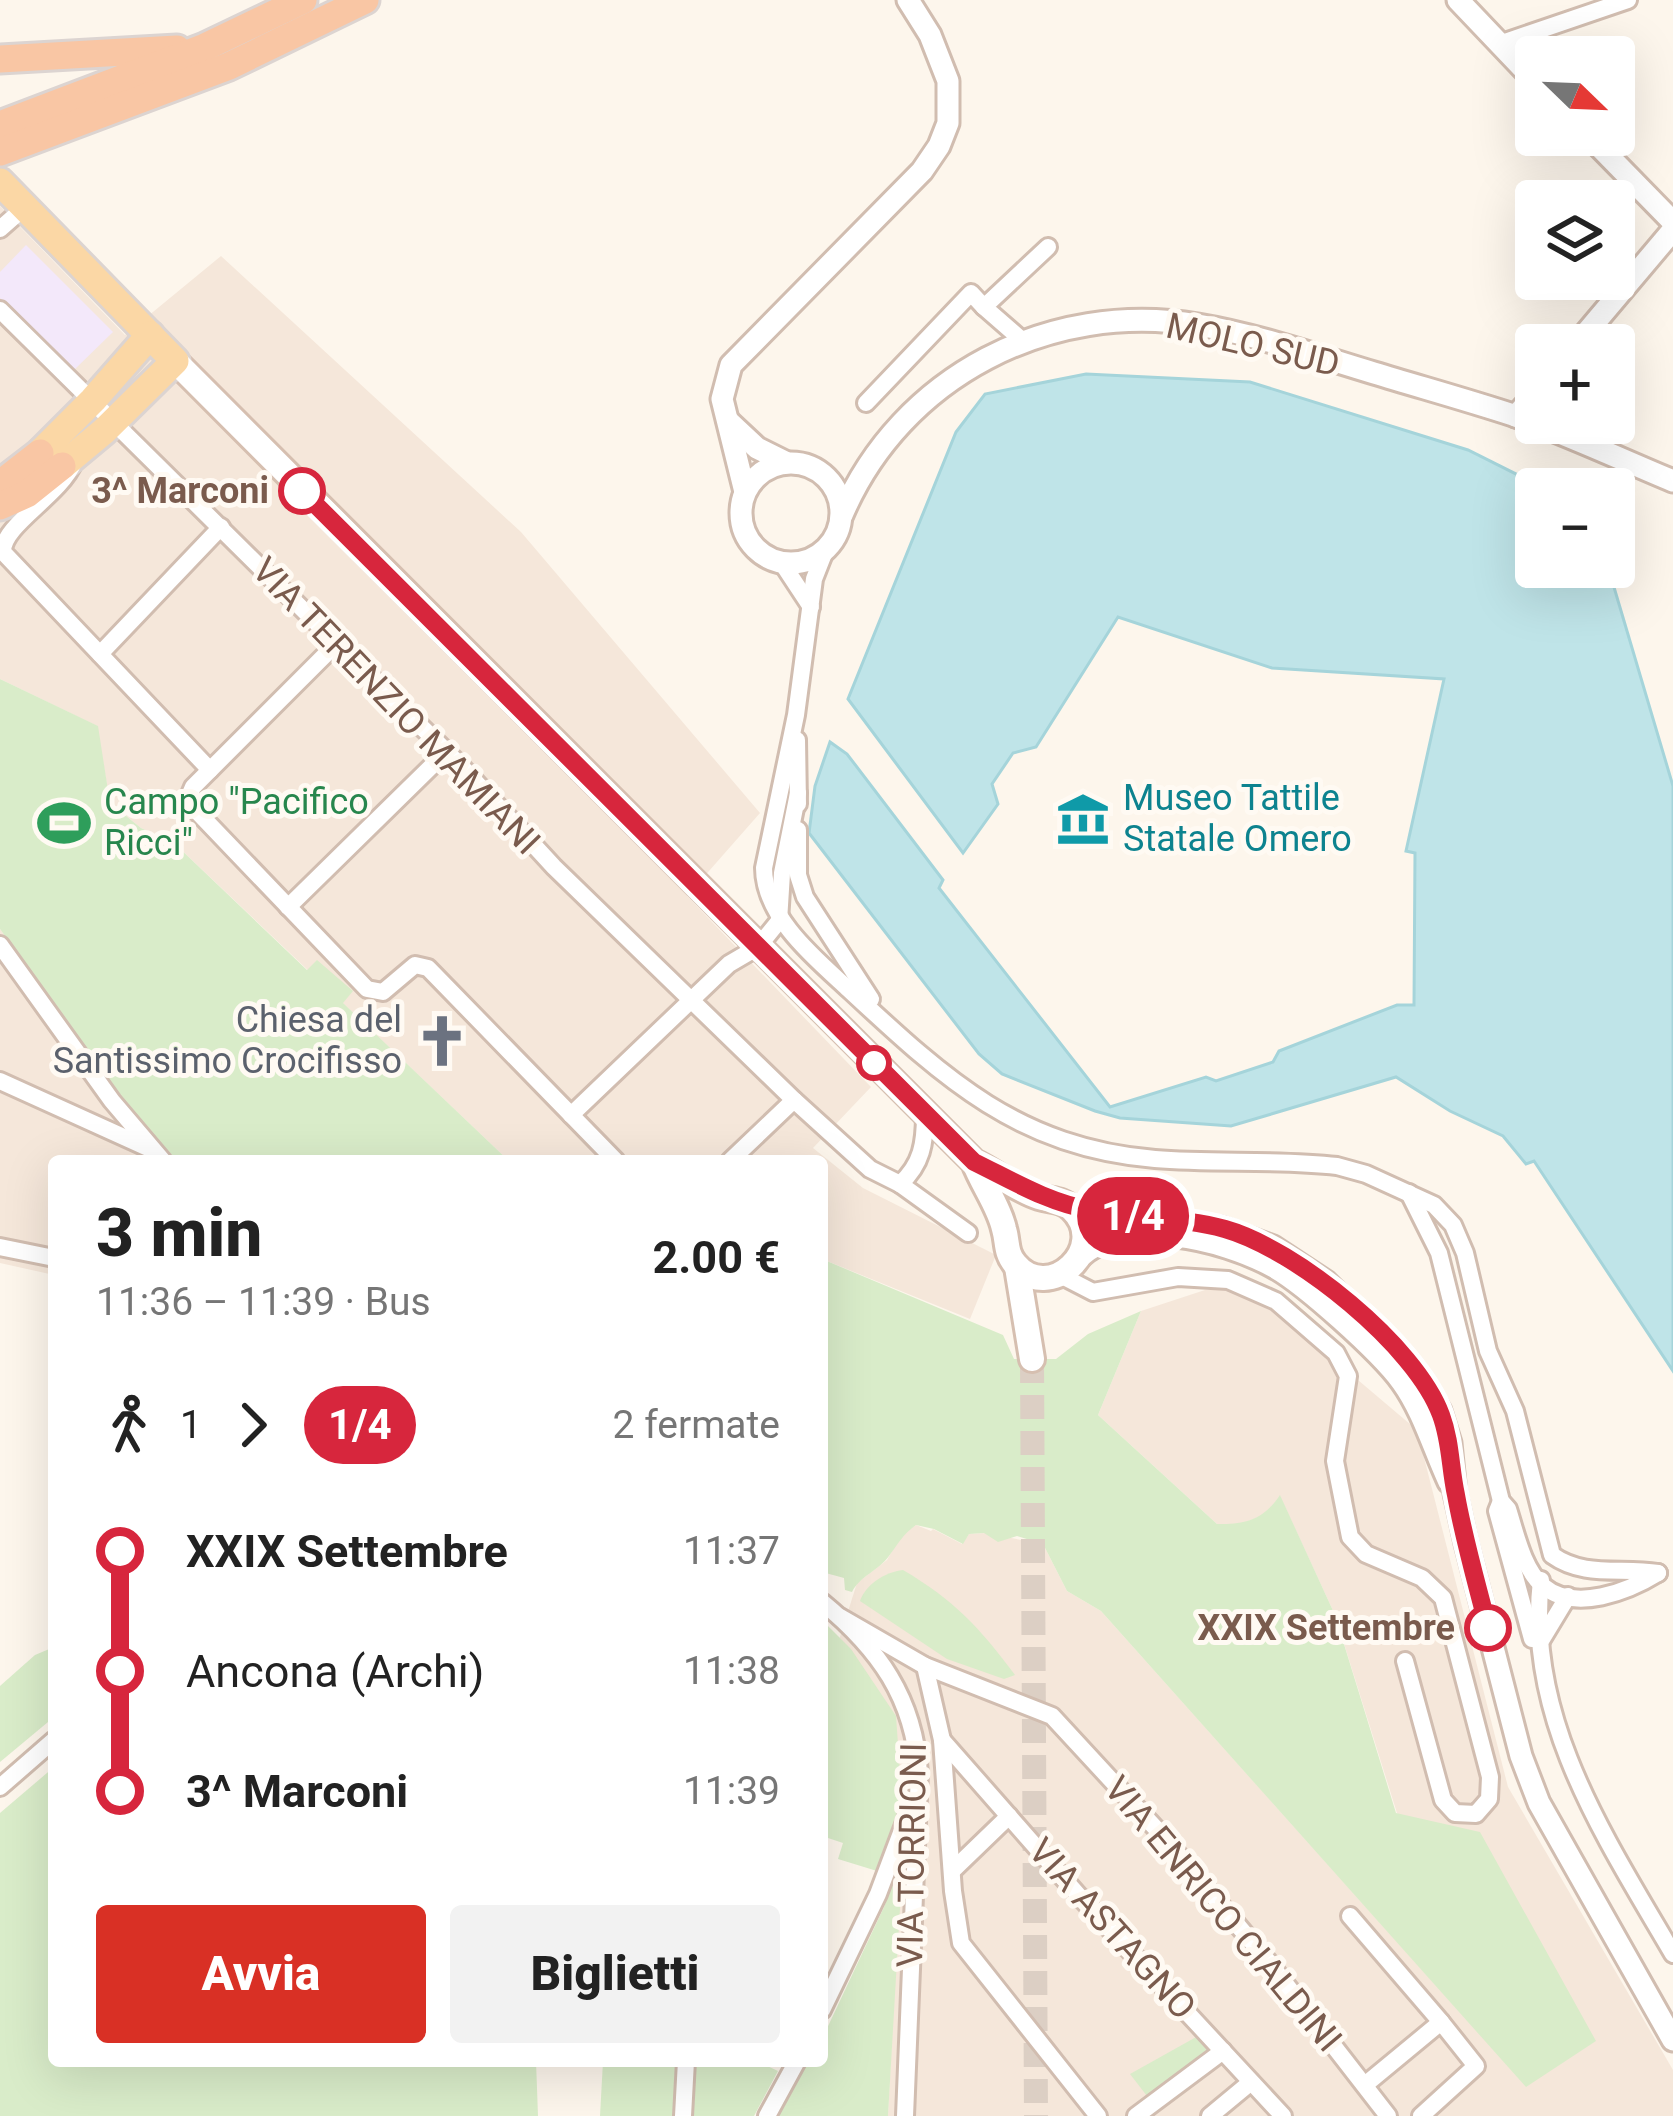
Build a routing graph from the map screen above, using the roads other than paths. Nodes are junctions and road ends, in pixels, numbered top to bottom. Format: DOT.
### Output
graph roads {
  1 [pos="304,0"];
  2 [pos="365,0"];
  3 [pos="908,0"];
  4 [pos="1457,0"];
  5 [pos="1628,0"];
  6 [pos="1499,44"];
  7 [pos="205,47"];
  8 [pos="0,59"];
  9 [pos="1515,60"];
  10 [pos="0,125"];
  11 [pos="0,152"];
  12 [pos="1608,156"];
  13 [pos="0,182"];
  14 [pos="26,207"];
  15 [pos="1673,226"];
  16 [pos="0,229"];
  17 [pos="1048,247"];
  18 [pos="984,307"];
  19 [pos="0,310"];
  20 [pos="1593,324"];
  21 [pos="151,335"];
  22 [pos="1022,341"];
  23 [pos="176,361"];
  24 [pos="866,403"];
  25 [pos="88,405"];
  26 [pos="1515,416"];
  27 [pos="727,421"];
  28 [pos="109,426"];
  29 [pos="1584,444"];
  30 [pos="880,450"];
  31 [pos="60,458"];
  32 [pos="785,462"];
  33 [pos="820,471"];
  34 [pos="1673,481"];
  35 [pos="0,484"];
  36 [pos="745,492"];
  37 [pos="0,506"];
  38 [pos="842,515"];
  39 [pos="221,527"];
  40 [pos="825,551"];
  41 [pos="782,563"];
  42 [pos="811,608"];
  43 [pos="337,643"];
  44 [pos="100,654"];
  45 [pos="796,715"];
  46 [pos="446,752"];
  47 [pos="210,770"];
  48 [pos="798,793"];
  49 [pos="288,908"];
  50 [pos="779,914"];
  51 [pos="0,946"];
  52 [pos="758,947"];
  53 [pos="692,999"];
  54 [pos="892,1030"];
  55 [pos="0,1081"];
  56 [pos="794,1100"];
  57 [pos="925,1114"];
  58 [pos="571,1115"];
  59 [pos="157,1155"];
  60 [pos="158,1155"];
  61 [pos="610,1155"];
  62 [pos="736,1155"];
  63 [pos="974,1162"];
  64 [pos="900,1184"];
  65 [pos="1408,1192"];
  66 [pos="1040,1198"];
  67 [pos="1070,1206"];
  68 [pos="1005,1231"];
  69 [pos="968,1233"];
  70 [pos="0,1247"];
  71 [pos="1081,1256"];
  72 [pos="48,1257"];
  73 [pos="1017,1267"];
  74 [pos="1051,1276"];
  75 [pos="1455,1493"];
  76 [pos="1501,1501"];
  77 [pos="1544,1532"];
  78 [pos="1541,1584"];
  79 [pos="1568,1597"];
  80 [pos="828,1607"];
  81 [pos="840,1617"];
  82 [pos="1541,1655"];
  83 [pos="1405,1661"];
  84 [pos="925,1666"];
  85 [pos="885,1668"];
  86 [pos="942,1740"];
  87 [pos="48,1745"];
  88 [pos="919,1773"];
  89 [pos="0,1787"];
  90 [pos="1009,1816"];
  91 [pos="952,1871"];
  92 [pos="1350,1916"];
  93 [pos="1673,1954"];
  94 [pos="828,1997"];
  95 [pos="1441,2021"];
  96 [pos="1673,2040"];
  97 [pos="1223,2051"];
  98 [pos="686,2067"];
  99 [pos="794,2067"];
  100 [pos="1251,2082"];
  101 [pos="1366,2084"];
  102 [pos="1092,2114"];
  103 [pos="683,2116"];
  104 [pos="767,2116"];
  105 [pos="905,2116"];
  106 [pos="1136,2116"];
  107 [pos="1210,2116"];
  108 [pos="1282,2116"];
  109 [pos="1388,2116"];
  110 [pos="1421,2116"];
  1 -- 7 [label="highway"];
  2 -- 11 [label="highway"];
  3 -- 27 [label="street"];
  4 -- 6 [label="street"];
  5 -- 6 [label="street"];
  6 -- 9 [label="street"];
  7 -- 8 [label="highway"];
  7 -- 10 [label="highway"];
  12 -- 15 [label="street"];
  13 -- 14 [label="main road"];
  14 -- 16 [label="street"];
  14 -- 21 [label="main road"];
  15 -- 20 [label="street"];
  17 -- 18 [label="street"];
  18 -- 22 [label="street"];
  18 -- 24 [label="street"];
  19 -- 25 [label="street, VIA TERENZIO MAMIANI"];
  21 -- 23 [label="main road"];
  21 -- 25 [label="main road"];
  22 -- 26 [label="street, MOLO SUD"];
  22 -- 30 [label="street, MOLO SUD"];
  23 -- 28 [label="main road"];
  23 -- 52 [label="main road"];
  25 -- 28 [label="street, VIA TERENZIO MAMIANI"];
  25 -- 31 [label="main road"];
  27 -- 32 [label="street"];
  27 -- 36 [label="street"];
  28 -- 31 [label="main road"];
  28 -- 39 [label="street, VIA TERENZIO MAMIANI"];
  29 -- 34 [label="street, MOLO SUD"];
  30 -- 33 [label="street, MOLO SUD"];
  30 -- 38 [label="street, MOLO SUD"];
  31 -- 35 [label="highway"];
  31 -- 37 [label="highway"];
  31 -- 44 [label="street"];
  32 -- 33 [label="street"];
  32 -- 36 [label="street"];
  33 -- 38 [label="street"];
  36 -- 41 [label="street"];
  38 -- 40 [label="street, MOLO SUD"];
  39 -- 43 [label="street, VIA TERENZIO MAMIANI"];
  39 -- 44 [label="street"];
  40 -- 41 [label="street"];
  40 -- 42 [label="street, MOLO SUD"];
  41 -- 42 [label="street"];
  42 -- 45 [label="street, MOLO SUD"];
  43 -- 46 [label="street, VIA TERENZIO MAMIANI"];
  43 -- 47 [label="street"];
  44 -- 47 [label="street"];
  45 -- 48 [label="street, MOLO SUD"];
  45 -- 50 [label="street, MOLO SUD"];
  46 -- 49 [label="street"];
  46 -- 53 [label="street, VIA TERENZIO MAMIANI"];
  47 -- 49 [label="street"];
  48 -- 50 [label="street, MOLO SUD"];
  48 -- 54 [label="street, MOLO SUD"];
  49 -- 58 [label="street"];
  50 -- 52 [label="street, MOLO SUD"];
  50 -- 54 [label="street, MOLO SUD"];
  51 -- 60 [label="street"];
  52 -- 53 [label="street"];
  52 -- 57 [label="main road"];
  53 -- 56 [label="street, VIA TERENZIO MAMIANI"];
  53 -- 58 [label="street"];
  54 -- 65 [label="street, MOLO SUD"];
  55 -- 59 [label="street"];
  56 -- 62 [label="street"];
  56 -- 64 [label="street, VIA TERENZIO MAMIANI"];
  57 -- 63 [label="main road"];
  57 -- 64 [label="street"];
  58 -- 61 [label="street"];
  63 -- 66 [label="main road"];
  63 -- 68 [label="main road"];
  64 -- 69 [label="street, VIA TERENZIO MAMIANI"];
  65 -- 76 [label="street"];
  65 -- 77 [label="street, MOLO SUD"];
  66 -- 67 [label="main road"];
  66 -- 68 [label="main road"];
  67 -- 71 [label="main road"];
  67 -- 75 [label="street"];
  68 -- 73 [label="main road"];
  70 -- 72 [label="street"];
  71 -- 74 [label="main road"];
  71 -- 75 [label="street"];
  73 -- 74 [label="main road"];
  73 -- 74 [label="main road"];
  74 -- 83 [label="street"];
  75 -- 96 [label="street"];
  76 -- 78 [label="street"];
  76 -- 82 [label="street"];
  77 -- 78 [label="street, MOLO SUD"];
  77 -- 79 [label="street"];
  78 -- 79 [label="street"];
  78 -- 82 [label="street, MOLO SUD"];
  79 -- 82 [label="street"];
  80 -- 81 [label="street"];
  81 -- 84 [label="street"];
  81 -- 85 [label="street, VIA TORRIONI"];
  82 -- 93 [label="street"];
  84 -- 85 [label="street"];
  84 -- 86 [label="street"];
  84 -- 101 [label="street, VIA ENRICO CIALDINI"];
  85 -- 88 [label="street, VIA TORRIONI"];
  86 -- 90 [label="street, VIA ASTAGNO"];
  86 -- 91 [label="street"];
  87 -- 89 [label="street"];
  88 -- 94 [label="street"];
  88 -- 105 [label="street, VIA TORRIONI"];
  90 -- 91 [label="street"];
  90 -- 97 [label="street, VIA ASTAGNO"];
  91 -- 102 [label="street"];
  92 -- 95 [label="street"];
  95 -- 101 [label="street"];
  95 -- 110 [label="street"];
  97 -- 100 [label="street, VIA ASTAGNO"];
  97 -- 106 [label="street"];
  98 -- 103 [label="street"];
  99 -- 104 [label="street"];
  100 -- 107 [label="street"];
  100 -- 108 [label="street, VIA ASTAGNO"];
  101 -- 109 [label="street, VIA ENRICO CIALDINI"];
}
